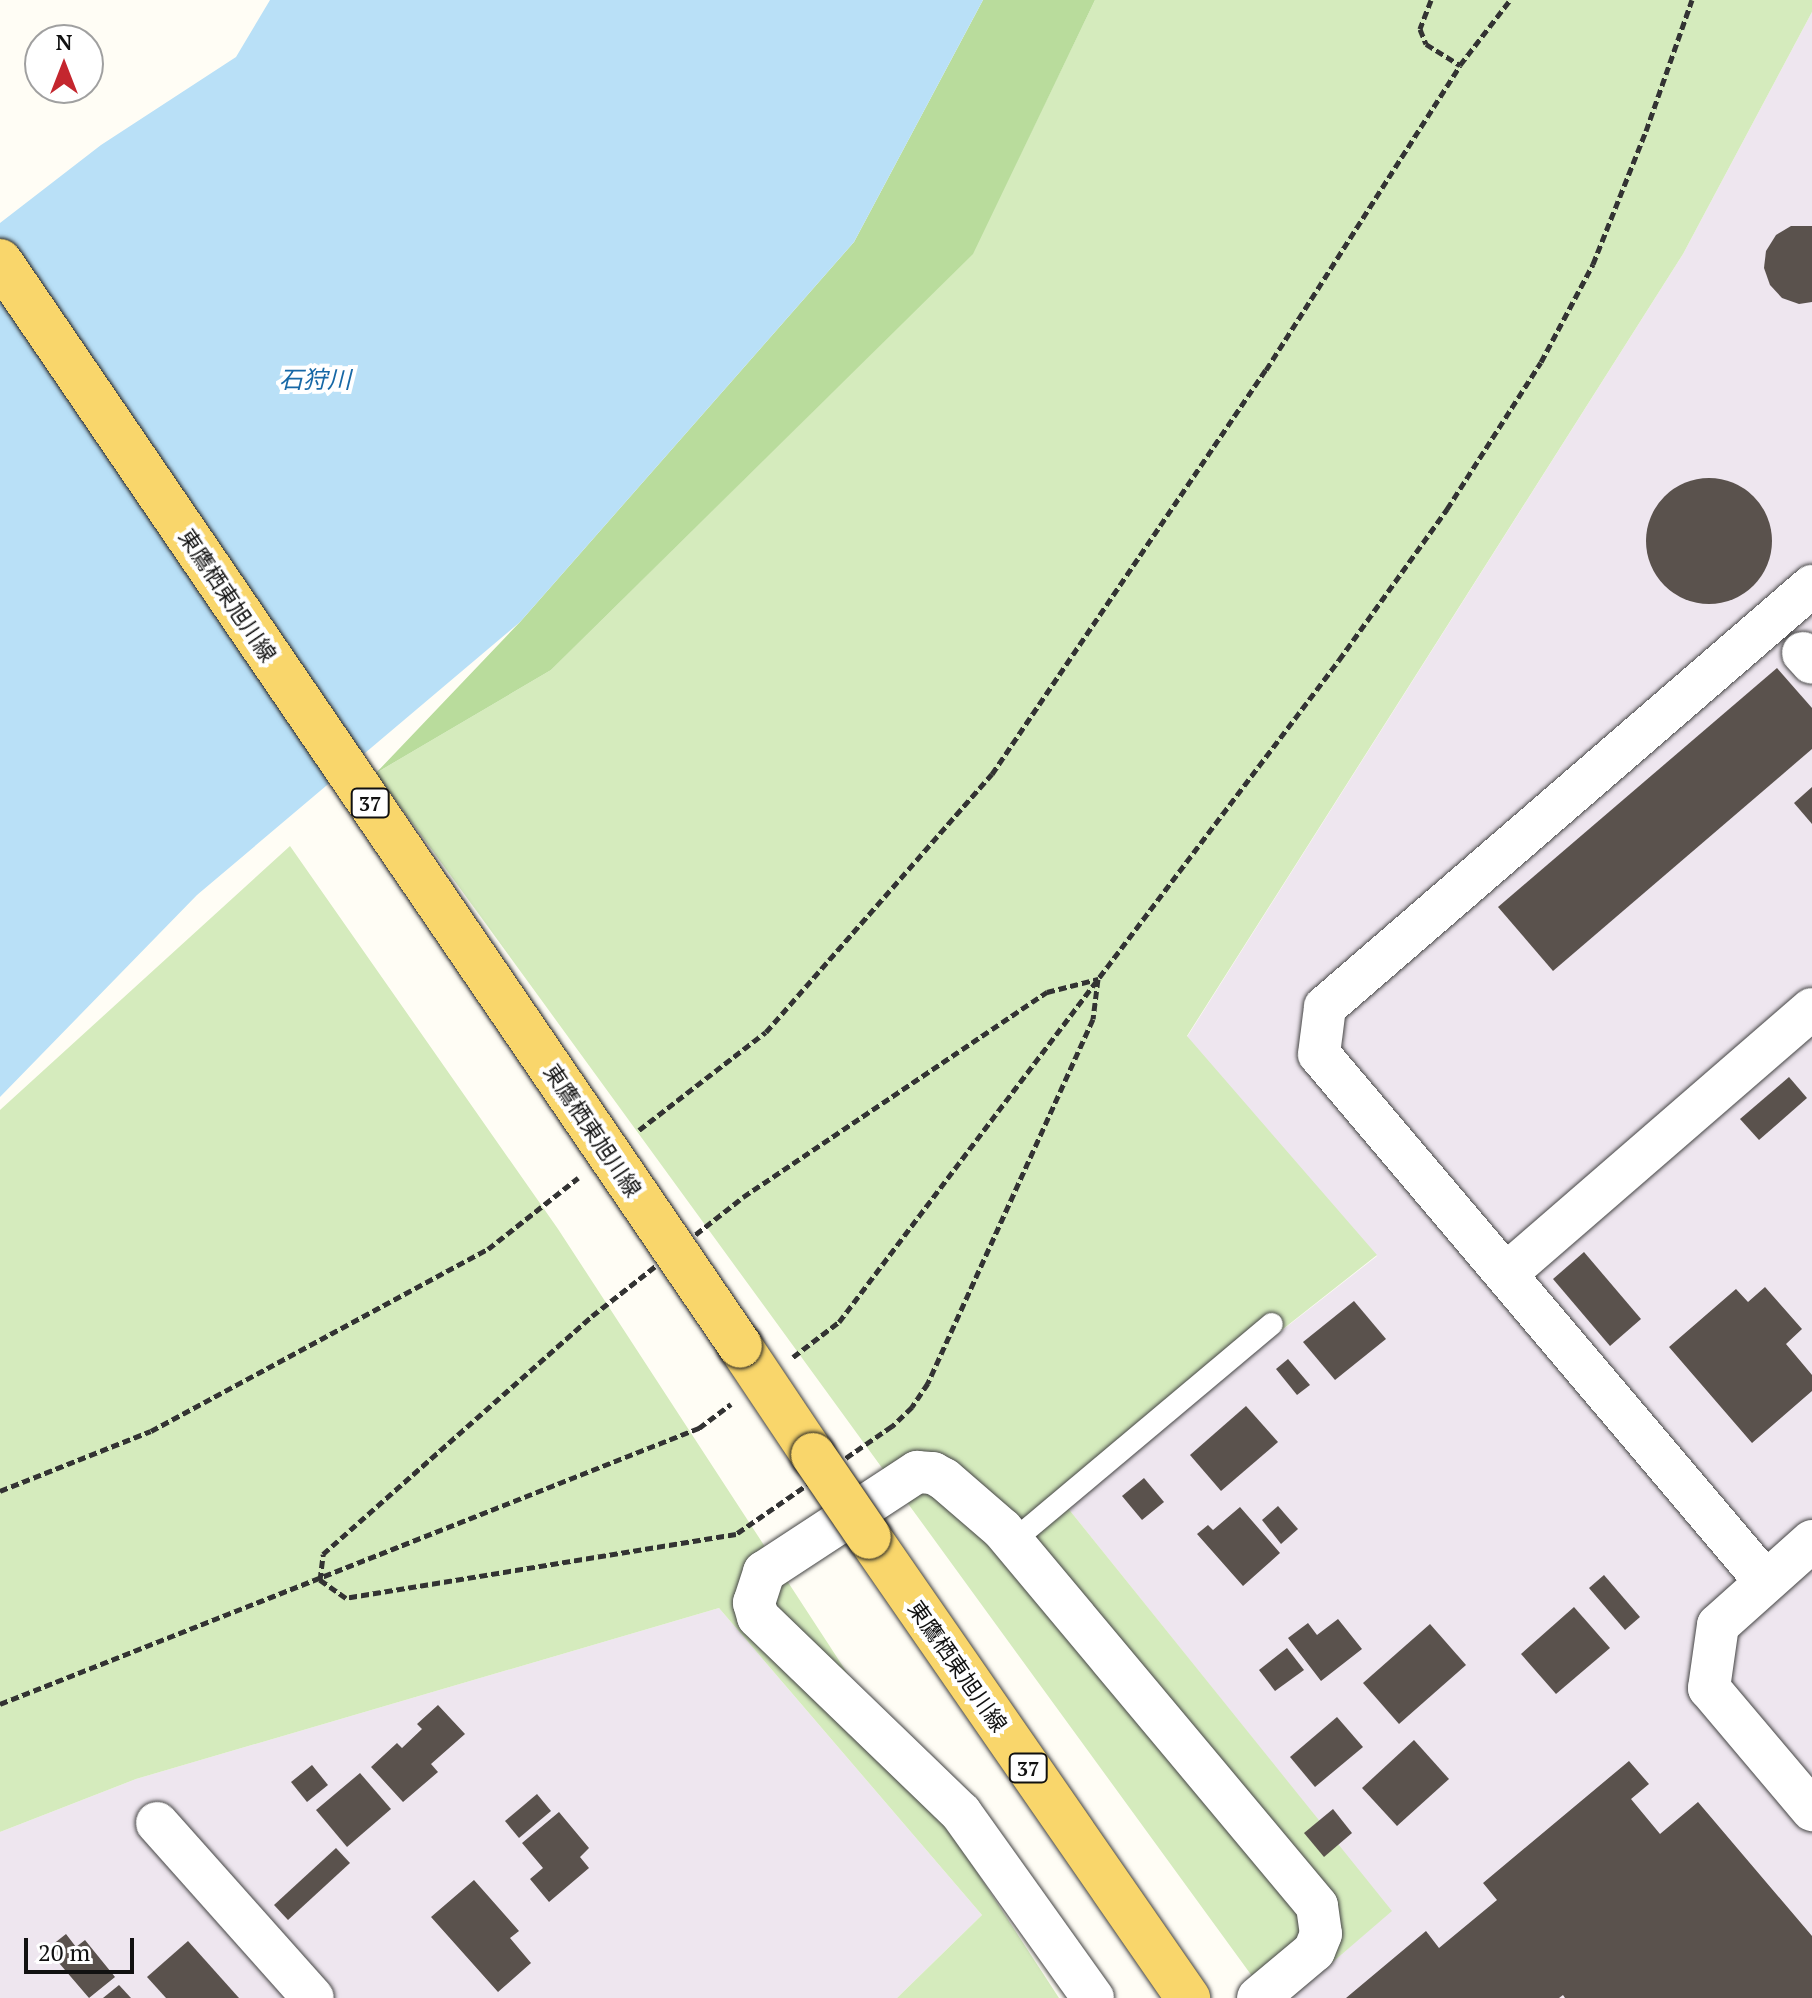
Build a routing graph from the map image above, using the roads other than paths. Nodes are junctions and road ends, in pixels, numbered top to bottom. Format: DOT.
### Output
graph roads {
  1 [pos="0,261"];
  2 [pos="1812,586"];
  3 [pos="1812,1009"];
  4 [pos="1507,1273"];
  5 [pos="1272,1324"];
  6 [pos="1812,1541"];
  7 [pos="1012,1542"];
  8 [pos="1765,1581"];
  9 [pos="1812,1810"];
  10 [pos="157,1823"];
  11 [pos="313,1998"];
  12 [pos="1093,1998"];
  13 [pos="1188,1998"];
  14 [pos="1258,1998"];
  1 -- 13 [label="main road, 東鷹栖東旭川線 / 37, bridge"];
  2 -- 4 [label="street"];
  3 -- 4 [label="street"];
  4 -- 8 [label="street"];
  5 -- 7 [label="lane"];
  6 -- 8 [label="street"];
  7 -- 12 [label="street"];
  7 -- 14 [label="street"];
  8 -- 9 [label="street"];
  10 -- 11 [label="street"];
}
